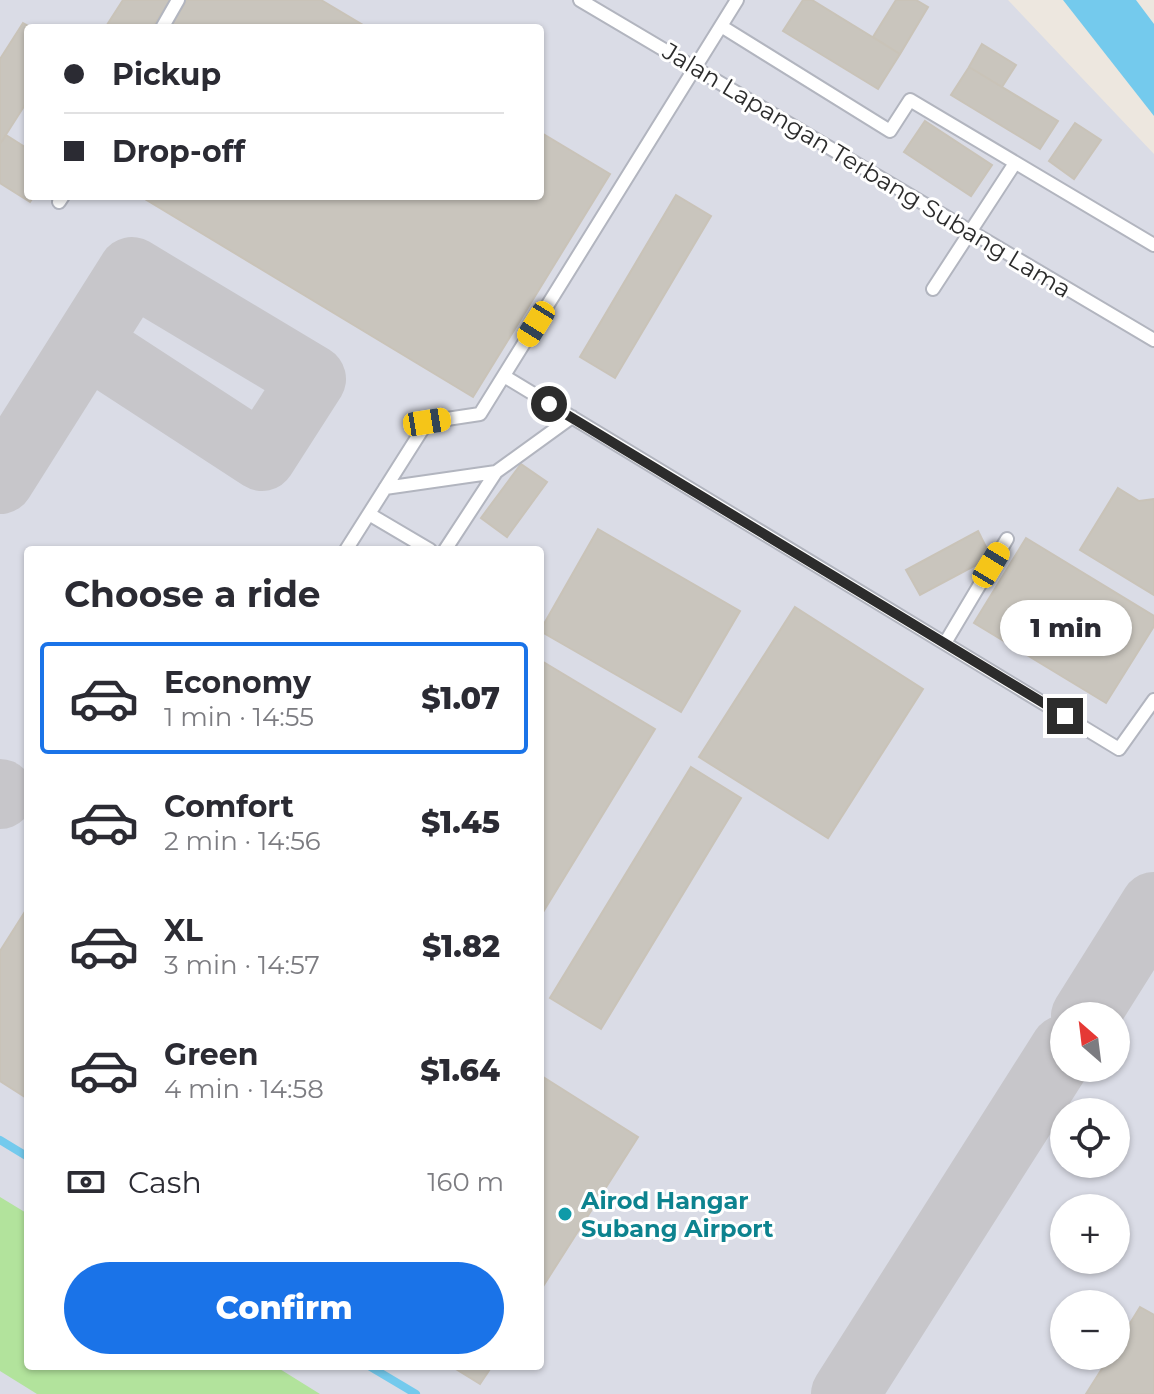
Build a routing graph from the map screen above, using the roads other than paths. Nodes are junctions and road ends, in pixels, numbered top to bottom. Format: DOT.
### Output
graph roads {
  1 [pos="178,0"];
  2 [pos="580,0"];
  3 [pos="737,0"];
  4 [pos="164,24"];
  5 [pos="721,26"];
  6 [pos="695,68"];
  7 [pos="1015,163"];
  8 [pos="970,231"];
  9 [pos="1154,245"];
  10 [pos="933,289"];
  11 [pos="1154,340"];
  12 [pos="504,376"];
  13 [pos="572,417"];
  14 [pos="496,472"];
  15 [pos="385,488"];
  16 [pos="369,514"];
  17 [pos="1007,539"];
  18 [pos="349,546"];
  19 [pos="423,546"];
  20 [pos="448,546"];
  21 [pos="945,643"];
  22 [pos="1154,700"];
  1 -- 4 [label="lane"];
  2 -- 6 [label="lane, Jalan Lapangan Terbang Subang Lama"];
  3 -- 5 [label="lane"];
  5 -- 6 [label="lane"];
  5 -- 7 [label="lane"];
  6 -- 8 [label="lane, Jalan Lapangan Terbang Subang Lama"];
  6 -- 12 [label="lane"];
  7 -- 8 [label="lane"];
  7 -- 9 [label="lane"];
  8 -- 10 [label="lane"];
  8 -- 11 [label="lane, Jalan Lapangan Terbang Subang Lama"];
  12 -- 13 [label="lane"];
  12 -- 15 [label="lane"];
  13 -- 14 [label="lane"];
  13 -- 21 [label="lane"];
  14 -- 15 [label="lane"];
  14 -- 20 [label="lane"];
  15 -- 16 [label="lane"];
  16 -- 18 [label="lane"];
  16 -- 19 [label="lane"];
  17 -- 21 [label="lane"];
  21 -- 22 [label="lane"];
}
